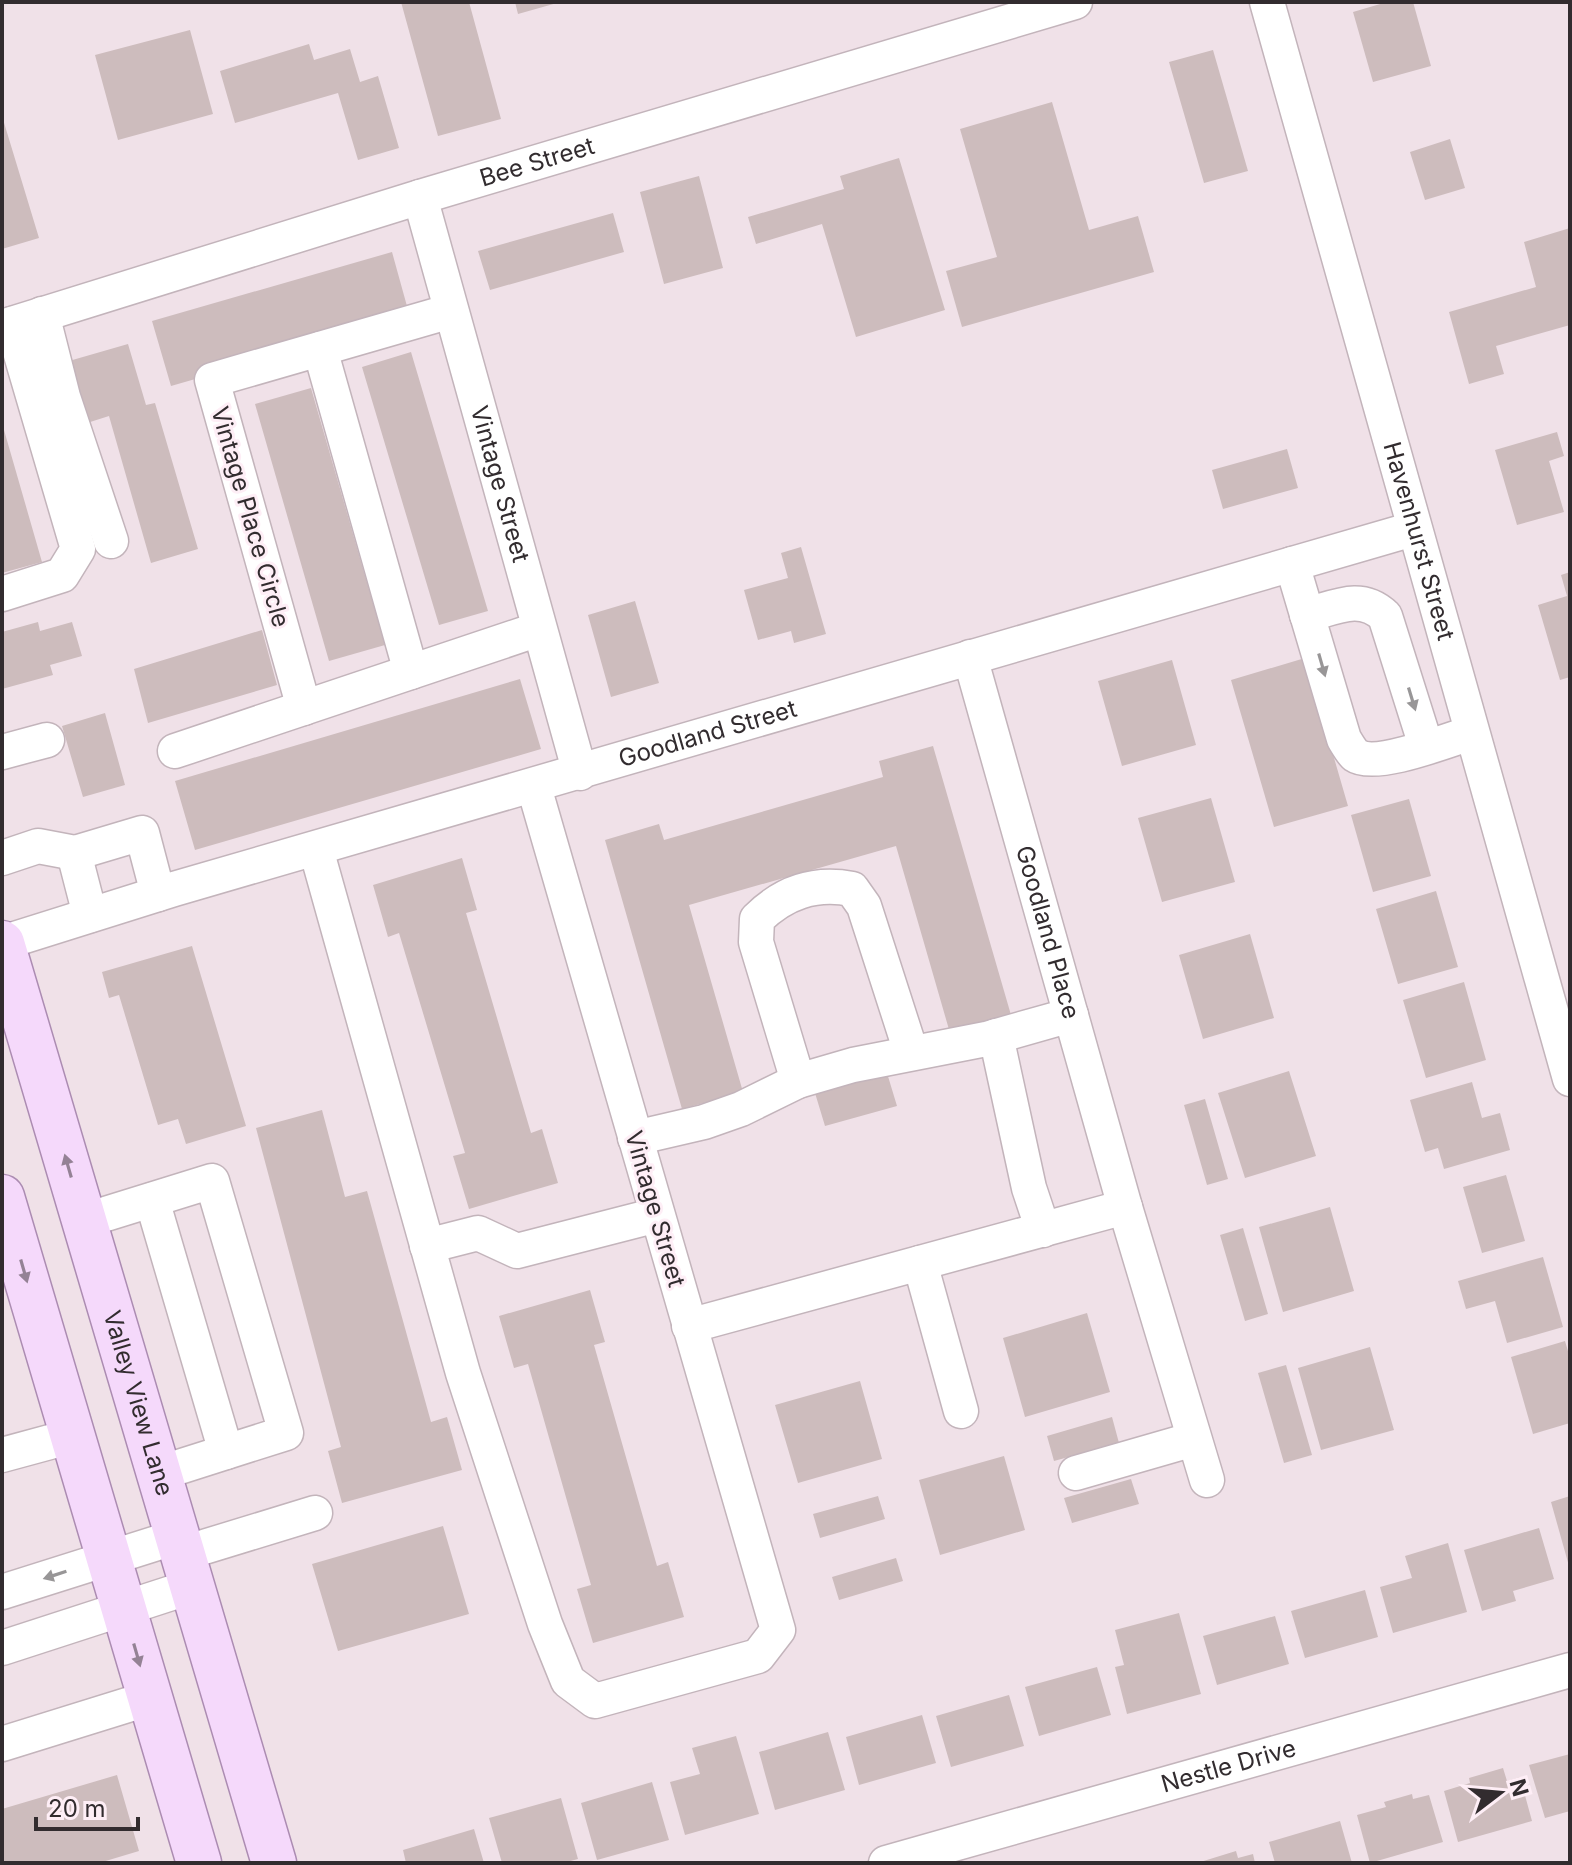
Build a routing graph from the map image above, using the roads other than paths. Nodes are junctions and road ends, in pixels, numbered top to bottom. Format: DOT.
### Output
graph roads {
  1 [pos="1075,2"];
  2 [pos="1267,2"];
  3 [pos="420,197"];
  4 [pos="451,311"];
  5 [pos="19,321"];
  6 [pos="320,349"];
  7 [pos="15,377"];
  8 [pos="1413,529"];
  9 [pos="111,541"];
  10 [pos="1292,564"];
  11 [pos="2,594"];
  12 [pos="1307,615"];
  13 [pos="539,629"];
  14 [pos="970,657"];
  15 [pos="411,672"];
  16 [pos="304,708"];
  17 [pos="1471,733"];
  18 [pos="47,740"];
  19 [pos="1426,746"];
  20 [pos="175,751"];
  21 [pos="2,752"];
  22 [pos="580,773"];
  23 [pos="534,787"];
  24 [pos="316,849"];
  25 [pos="74,853"];
  26 [pos="2,858"];
  27 [pos="158,894"];
  28 [pos="90,915"];
  29 [pos="4,957"];
  30 [pos="1071,1015"];
  31 [pos="996,1036"];
  32 [pos="911,1052"];
  33 [pos="1570,1079"];
  34 [pos="798,1081"];
  35 [pos="635,1138"];
  36 [pos="2,1197"];
  37 [pos="152,1200"];
  38 [pos="1125,1207"];
  39 [pos="657,1215"];
  40 [pos="83,1221"];
  41 [pos="1043,1230"];
  42 [pos="427,1246"];
  43 [pos="920,1263"];
  44 [pos="689,1326"];
  45 [pos="961,1411"];
  46 [pos="72,1436"];
  47 [pos="1194,1439"];
  48 [pos="226,1452"];
  49 [pos="2,1455"];
  50 [pos="1076,1473"];
  51 [pos="157,1474"];
  52 [pos="1207,1480"];
  53 [pos="315,1513"];
  54 [pos="109,1558"];
  55 [pos="182,1559"];
  56 [pos="2,1592"];
  57 [pos="124,1609"];
  58 [pos="2,1648"];
  59 [pos="1570,1670"];
  60 [pos="150,1698"];
  61 [pos="2,1744"];
  62 [pos="199,1863"];
  63 [pos="274,1863"];
  64 [pos="886,1863"];
  1 -- 3 [label="street, Bee Street"];
  2 -- 8 [label="street, Havenhurst Street"];
  3 -- 4 [label="street, Vintage Street"];
  3 -- 5 [label="street, Bee Street"];
  4 -- 6 [label="street, Vintage Place Circle"];
  4 -- 13 [label="street, Vintage Street"];
  5 -- 7 [label="street"];
  5 -- 9 [label="street"];
  6 -- 15 [label="street"];
  6 -- 16 [label="street, Vintage Place Circle"];
  7 -- 11 [label="street"];
  8 -- 10 [label="street, Goodland Street"];
  8 -- 17 [label="street, Havenhurst Street"];
  10 -- 12 [label="street"];
  10 -- 14 [label="street, Goodland Street"];
  12 -- 19 [label="street, one-way"];
  12 -- 19 [label="street, one-way"];
  13 -- 15 [label="street"];
  13 -- 22 [label="street, Vintage Street"];
  14 -- 22 [label="street, Goodland Street"];
  14 -- 30 [label="street, Goodland Place"];
  15 -- 16 [label="street"];
  16 -- 20 [label="street"];
  17 -- 19 [label="street"];
  17 -- 33 [label="street, Havenhurst Street"];
  18 -- 21 [label="street"];
  22 -- 23 [label="street, Goodland Street"];
  23 -- 24 [label="street, Goodland Street"];
  23 -- 35 [label="street, Vintage Street"];
  24 -- 27 [label="street, Goodland Street"];
  24 -- 42 [label="street"];
  25 -- 26 [label="street"];
  25 -- 27 [label="street"];
  25 -- 28 [label="street"];
  27 -- 28 [label="street, Goodland Street"];
  28 -- 29 [label="street, Goodland Street"];
  40 -- 29 [label="main road, Valley View Lane, one-way"];
  30 -- 31 [label="street"];
  30 -- 38 [label="street, Goodland Place"];
  31 -- 32 [label="street"];
  31 -- 41 [label="street"];
  32 -- 34 [label="street"];
  32 -- 34 [label="street"];
  34 -- 35 [label="street"];
  35 -- 39 [label="street, Vintage Street"];
  36 -- 46 [label="main road, one-way"];
  37 -- 40 [label="street"];
  37 -- 48 [label="street"];
  37 -- 48 [label="street"];
  38 -- 41 [label="street"];
  38 -- 47 [label="street, Goodland Place"];
  39 -- 42 [label="street"];
  39 -- 44 [label="street, Vintage Street"];
  40 -- 51 [label="main road, Valley View Lane"];
  41 -- 43 [label="street"];
  42 -- 44 [label="street, Vintage Street"];
  43 -- 44 [label="street"];
  43 -- 45 [label="street"];
  46 -- 49 [label="street"];
  46 -- 54 [label="main road"];
  47 -- 50 [label="street"];
  47 -- 52 [label="street, Goodland Place"];
  48 -- 51 [label="street"];
  51 -- 55 [label="main road, Valley View Lane"];
  53 -- 55 [label="street"];
  54 -- 55 [label="street"];
  54 -- 56 [label="street, one-way"];
  54 -- 57 [label="main road"];
  55 -- 57 [label="street"];
  55 -- 63 [label="main road, Valley View Lane"];
  57 -- 58 [label="street"];
  57 -- 60 [label="main road, one-way"];
  59 -- 64 [label="street, Nestle Drive"];
  60 -- 61 [label="street"];
  60 -- 62 [label="main road"];
}
